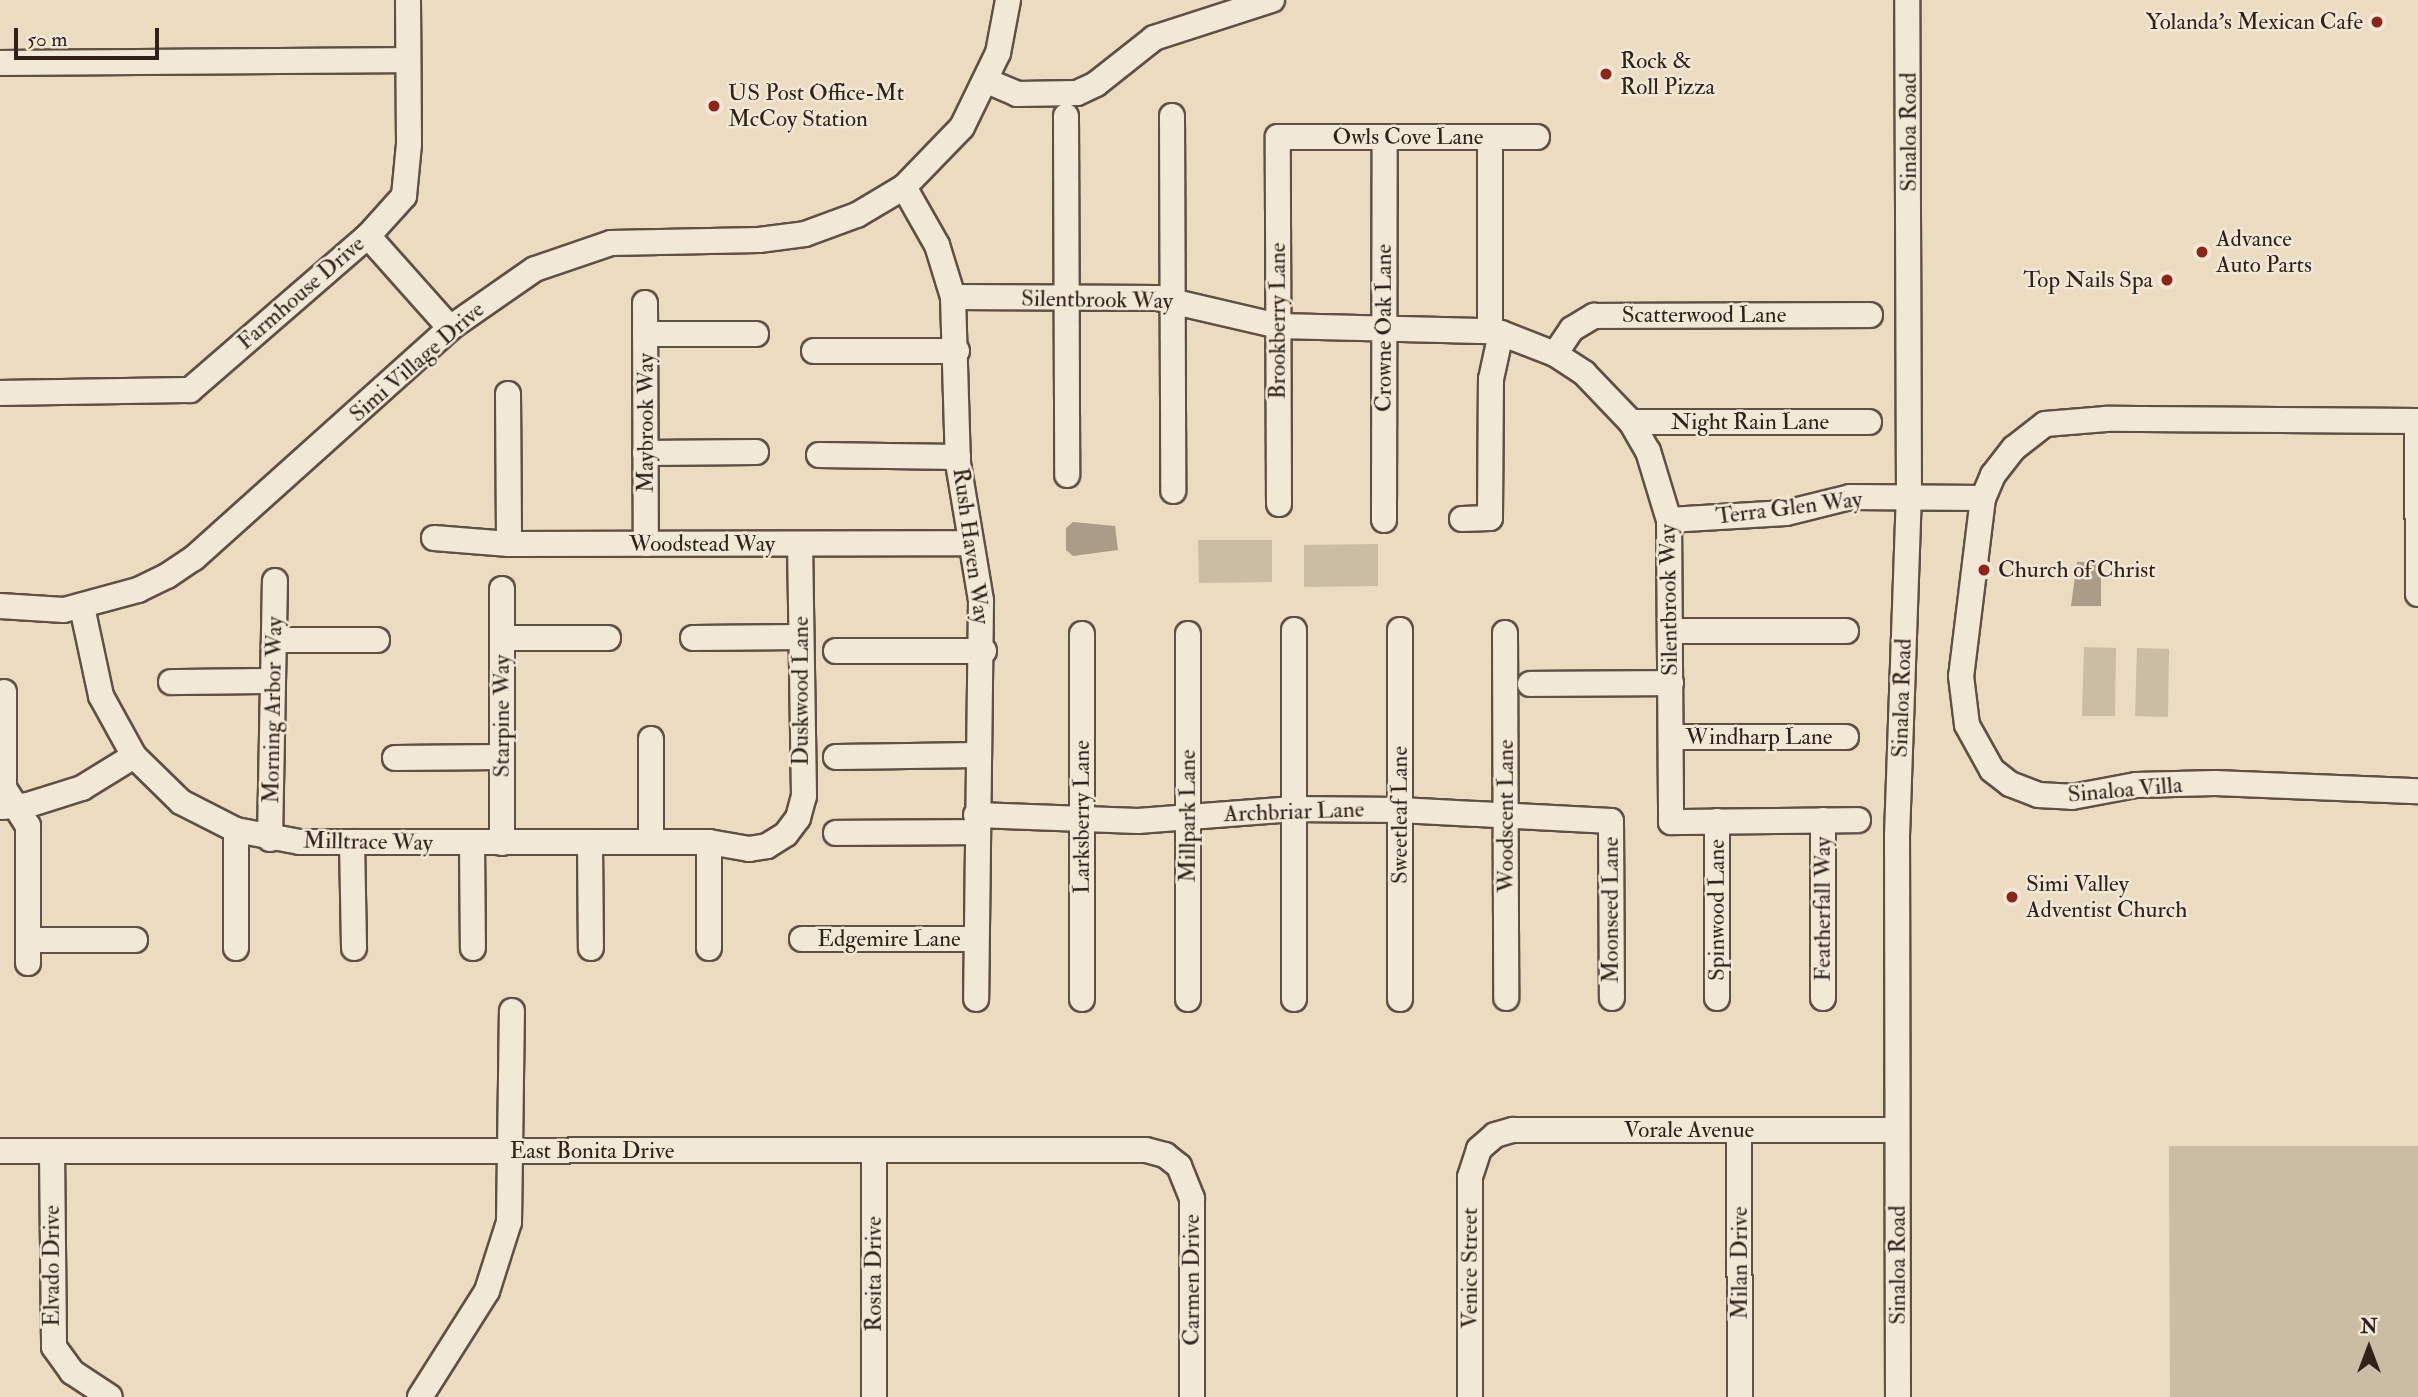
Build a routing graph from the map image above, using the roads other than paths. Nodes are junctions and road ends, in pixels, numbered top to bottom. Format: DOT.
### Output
graph roads {
  1 [pos="408,0"];
  2 [pos="1008,0"];
  3 [pos="1272,0"];
  4 [pos="1907,0"];
  5 [pos="408,60"];
  6 [pos="0,63"];
  7 [pos="987,81"];
  8 [pos="1066,116"];
  9 [pos="1172,116"];
  10 [pos="1278,137"];
  11 [pos="1385,137"];
  12 [pos="1490,137"];
  13 [pos="1537,137"];
  14 [pos="904,187"];
  15 [pos="368,236"];
  16 [pos="953,298"];
  17 [pos="1067,298"];
  18 [pos="1172,299"];
  19 [pos="645,303"];
  20 [pos="1870,316"];
  21 [pos="1278,326"];
  22 [pos="1384,327"];
  23 [pos="450,328"];
  24 [pos="1496,332"];
  25 [pos="645,334"];
  26 [pos="756,334"];
  27 [pos="814,351"];
  28 [pos="957,351"];
  29 [pos="1555,354"];
  30 [pos="0,393"];
  31 [pos="508,394"];
  32 [pos="2418,421"];
  33 [pos="1631,422"];
  34 [pos="1869,422"];
  35 [pos="645,453"];
  36 [pos="756,453"];
  37 [pos="819,455"];
  38 [pos="958,457"];
  39 [pos="1067,475"];
  40 [pos="1172,491"];
  41 [pos="1914,497"];
  42 [pos="1983,498"];
  43 [pos="1279,505"];
  44 [pos="1462,519"];
  45 [pos="1384,520"];
  46 [pos="1669,520"];
  47 [pos="434,538"];
  48 [pos="971,543"];
  49 [pos="509,544"];
  50 [pos="646,544"];
  51 [pos="800,544"];
  52 [pos="275,581"];
  53 [pos="502,589"];
  54 [pos="2418,594"];
  55 [pos="0,606"];
  56 [pos="82,607"];
  57 [pos="1293,630"];
  58 [pos="1399,630"];
  59 [pos="1671,631"];
  60 [pos="1846,631"];
  61 [pos="1505,633"];
  62 [pos="1082,634"];
  63 [pos="1188,634"];
  64 [pos="800,637"];
  65 [pos="502,638"];
  66 [pos="608,638"];
  67 [pos="693,638"];
  68 [pos="275,640"];
  69 [pos="377,640"];
  70 [pos="984,650"];
  71 [pos="836,651"];
  72 [pos="273,681"];
  73 [pos="171,682"];
  74 [pos="1671,683"];
  75 [pos="1530,684"];
  76 [pos="4,692"];
  77 [pos="1671,737"];
  78 [pos="1846,737"];
  79 [pos="650,739"];
  80 [pos="976,755"];
  81 [pos="134,757"];
  82 [pos="502,757"];
  83 [pos="836,757"];
  84 [pos="395,758"];
  85 [pos="2418,791"];
  86 [pos="7,807"];
  87 [pos="1294,809"];
  88 [pos="1400,810"];
  89 [pos="1188,817"];
  90 [pos="1506,817"];
  91 [pos="1823,820"];
  92 [pos="1858,820"];
  93 [pos="1611,821"];
  94 [pos="1717,821"];
  95 [pos="1082,822"];
  96 [pos="976,823"];
  97 [pos="236,830"];
  98 [pos="836,832"];
  99 [pos="786,834"];
  100 [pos="270,839"];
  101 [pos="352,842"];
  102 [pos="651,842"];
  103 [pos="709,842"];
  104 [pos="472,843"];
  105 [pos="502,843"];
  106 [pos="590,843"];
  107 [pos="802,939"];
  108 [pos="975,939"];
  109 [pos="135,940"];
  110 [pos="236,948"];
  111 [pos="354,948"];
  112 [pos="472,948"];
  113 [pos="591,948"];
  114 [pos="709,948"];
  115 [pos="1506,998"];
  116 [pos="1612,998"];
  117 [pos="1717,998"];
  118 [pos="1823,998"];
  119 [pos="976,999"];
  120 [pos="1082,999"];
  121 [pos="1188,999"];
  122 [pos="1294,999"];
  123 [pos="1399,999"];
  124 [pos="512,1011"];
  125 [pos="1739,1130"];
  126 [pos="1897,1130"];
  127 [pos="1485,1144"];
  128 [pos="874,1150"];
  129 [pos="0,1151"];
  130 [pos="52,1151"];
  131 [pos="512,1151"];
  132 [pos="1180,1166"];
  133 [pos="110,1397"];
  134 [pos="420,1397"];
  135 [pos="874,1397"];
  136 [pos="1192,1397"];
  137 [pos="1470,1397"];
  138 [pos="1740,1397"];
  139 [pos="1898,1397"];
  1 -- 5 [label="street, Farmhouse Drive"];
  2 -- 7 [label="street, Simi Village Drive"];
  3 -- 7 [label="street"];
  4 -- 41 [label="street, Sinaloa Road"];
  5 -- 6 [label="street"];
  5 -- 15 [label="street, Farmhouse Drive"];
  7 -- 14 [label="street, Simi Village Drive"];
  8 -- 17 [label="street"];
  9 -- 18 [label="street"];
  10 -- 11 [label="street, Owls Cove Lane"];
  10 -- 21 [label="street, Brookberry Lane"];
  11 -- 12 [label="street, Owls Cove Lane"];
  11 -- 22 [label="street, Crowne Oak Lane"];
  12 -- 13 [label="street, Owls Cove Lane"];
  12 -- 24 [label="street"];
  14 -- 16 [label="street, Rush Haven Way"];
  14 -- 23 [label="street, Simi Village Drive"];
  15 -- 23 [label="street"];
  15 -- 30 [label="street, Farmhouse Drive"];
  16 -- 17 [label="street, Silentbrook Way"];
  16 -- 28 [label="street, Rush Haven Way"];
  17 -- 18 [label="street, Silentbrook Way"];
  17 -- 39 [label="street"];
  18 -- 21 [label="street, Silentbrook Way"];
  18 -- 40 [label="street"];
  19 -- 25 [label="street, Maybrook Way"];
  20 -- 29 [label="street, Scatterwood Lane"];
  21 -- 22 [label="street, Silentbrook Way"];
  21 -- 43 [label="street, Brookberry Lane"];
  22 -- 24 [label="street, Silentbrook Way"];
  22 -- 45 [label="street, Crowne Oak Lane"];
  23 -- 56 [label="street, Simi Village Drive"];
  24 -- 29 [label="street, Silentbrook Way"];
  24 -- 44 [label="street"];
  25 -- 26 [label="street"];
  25 -- 35 [label="street, Maybrook Way"];
  27 -- 28 [label="street"];
  28 -- 38 [label="street, Rush Haven Way"];
  29 -- 33 [label="street, Silentbrook Way"];
  31 -- 49 [label="street"];
  32 -- 42 [label="street, Sinaloa Villa"];
  32 -- 54 [label="street"];
  33 -- 34 [label="street, Night Rain Lane"];
  33 -- 46 [label="street, Silentbrook Way"];
  35 -- 36 [label="street"];
  35 -- 50 [label="street, Maybrook Way"];
  37 -- 38 [label="street"];
  38 -- 48 [label="street, Rush Haven Way"];
  41 -- 42 [label="street"];
  41 -- 46 [label="street, Terra Glen Way"];
  41 -- 126 [label="street, Sinaloa Road"];
  42 -- 85 [label="street, Sinaloa Villa"];
  46 -- 59 [label="street, Silentbrook Way"];
  47 -- 49 [label="street, Woodstead Way"];
  48 -- 51 [label="street, Woodstead Way"];
  48 -- 70 [label="street, Rush Haven Way"];
  49 -- 50 [label="street, Woodstead Way"];
  50 -- 51 [label="street, Woodstead Way"];
  51 -- 64 [label="street, Duskwood Lane"];
  52 -- 68 [label="street, Morning Arbor Way"];
  53 -- 65 [label="street, Starpine Way"];
  55 -- 56 [label="street, Simi Village Drive"];
  56 -- 81 [label="street, Milltrace Way"];
  57 -- 87 [label="street"];
  58 -- 88 [label="street, Sweetleaf Lane"];
  59 -- 60 [label="street"];
  59 -- 74 [label="street, Silentbrook Way"];
  61 -- 90 [label="street, Woodscent Lane"];
  62 -- 95 [label="street, Larksberry Lane"];
  63 -- 89 [label="street, Millpark Lane"];
  64 -- 67 [label="street"];
  64 -- 99 [label="street, Duskwood Lane"];
  65 -- 66 [label="street"];
  65 -- 82 [label="street, Starpine Way"];
  68 -- 69 [label="street"];
  68 -- 72 [label="street, Morning Arbor Way"];
  70 -- 71 [label="street"];
  70 -- 80 [label="street, Rush Haven Way"];
  72 -- 73 [label="street"];
  72 -- 100 [label="street, Morning Arbor Way"];
  74 -- 75 [label="street"];
  74 -- 77 [label="street, Silentbrook Way"];
  76 -- 86 [label="street"];
  77 -- 78 [label="street, Windharp Lane"];
  77 -- 94 [label="street, Silentbrook Way"];
  79 -- 102 [label="street"];
  80 -- 83 [label="street"];
  80 -- 96 [label="street, Rush Haven Way"];
  81 -- 86 [label="street"];
  81 -- 97 [label="street, Milltrace Way"];
  82 -- 84 [label="street"];
  82 -- 105 [label="street, Starpine Way"];
  86 -- 109 [label="street"];
  87 -- 88 [label="street, Archbriar Lane"];
  87 -- 89 [label="street, Archbriar Lane"];
  87 -- 122 [label="street"];
  88 -- 90 [label="street, Archbriar Lane"];
  88 -- 123 [label="street, Sweetleaf Lane"];
  89 -- 95 [label="street, Archbriar Lane"];
  89 -- 121 [label="street, Millpark Lane"];
  90 -- 93 [label="street, Archbriar Lane"];
  90 -- 115 [label="street, Woodscent Lane"];
  91 -- 92 [label="street"];
  91 -- 94 [label="street"];
  91 -- 118 [label="street, Featherfall Way"];
  93 -- 116 [label="street, Moonseed Lane"];
  94 -- 117 [label="street, Spinwood Lane"];
  95 -- 96 [label="street, Archbriar Lane"];
  95 -- 120 [label="street, Larksberry Lane"];
  96 -- 98 [label="street, Archbriar Lane"];
  96 -- 108 [label="street, Rush Haven Way"];
  97 -- 100 [label="street, Milltrace Way"];
  97 -- 110 [label="street"];
  99 -- 103 [label="street, Milltrace Way"];
  100 -- 101 [label="street, Milltrace Way"];
  101 -- 104 [label="street, Milltrace Way"];
  101 -- 111 [label="street"];
  102 -- 103 [label="street, Milltrace Way"];
  102 -- 106 [label="street, Milltrace Way"];
  103 -- 114 [label="street"];
  104 -- 105 [label="street, Milltrace Way"];
  104 -- 112 [label="street"];
  105 -- 106 [label="street, Milltrace Way"];
  106 -- 113 [label="street"];
  107 -- 108 [label="street, Edgemire Lane"];
  108 -- 119 [label="street, Rush Haven Way"];
  124 -- 131 [label="street"];
  125 -- 126 [label="street, Vorale Avenue"];
  125 -- 127 [label="street, Vorale Avenue"];
  125 -- 138 [label="street, Milan Drive"];
  126 -- 139 [label="street, Sinaloa Road"];
  127 -- 137 [label="street, Venice Street"];
  128 -- 131 [label="street, East Bonita Drive"];
  128 -- 132 [label="street, East Bonita Drive"];
  128 -- 135 [label="street, Rosita Drive"];
  129 -- 130 [label="street, East Bonita Drive"];
  130 -- 131 [label="street, East Bonita Drive"];
  130 -- 133 [label="street, Elvado Drive"];
  131 -- 134 [label="street"];
  132 -- 136 [label="street, Carmen Drive"];
}
